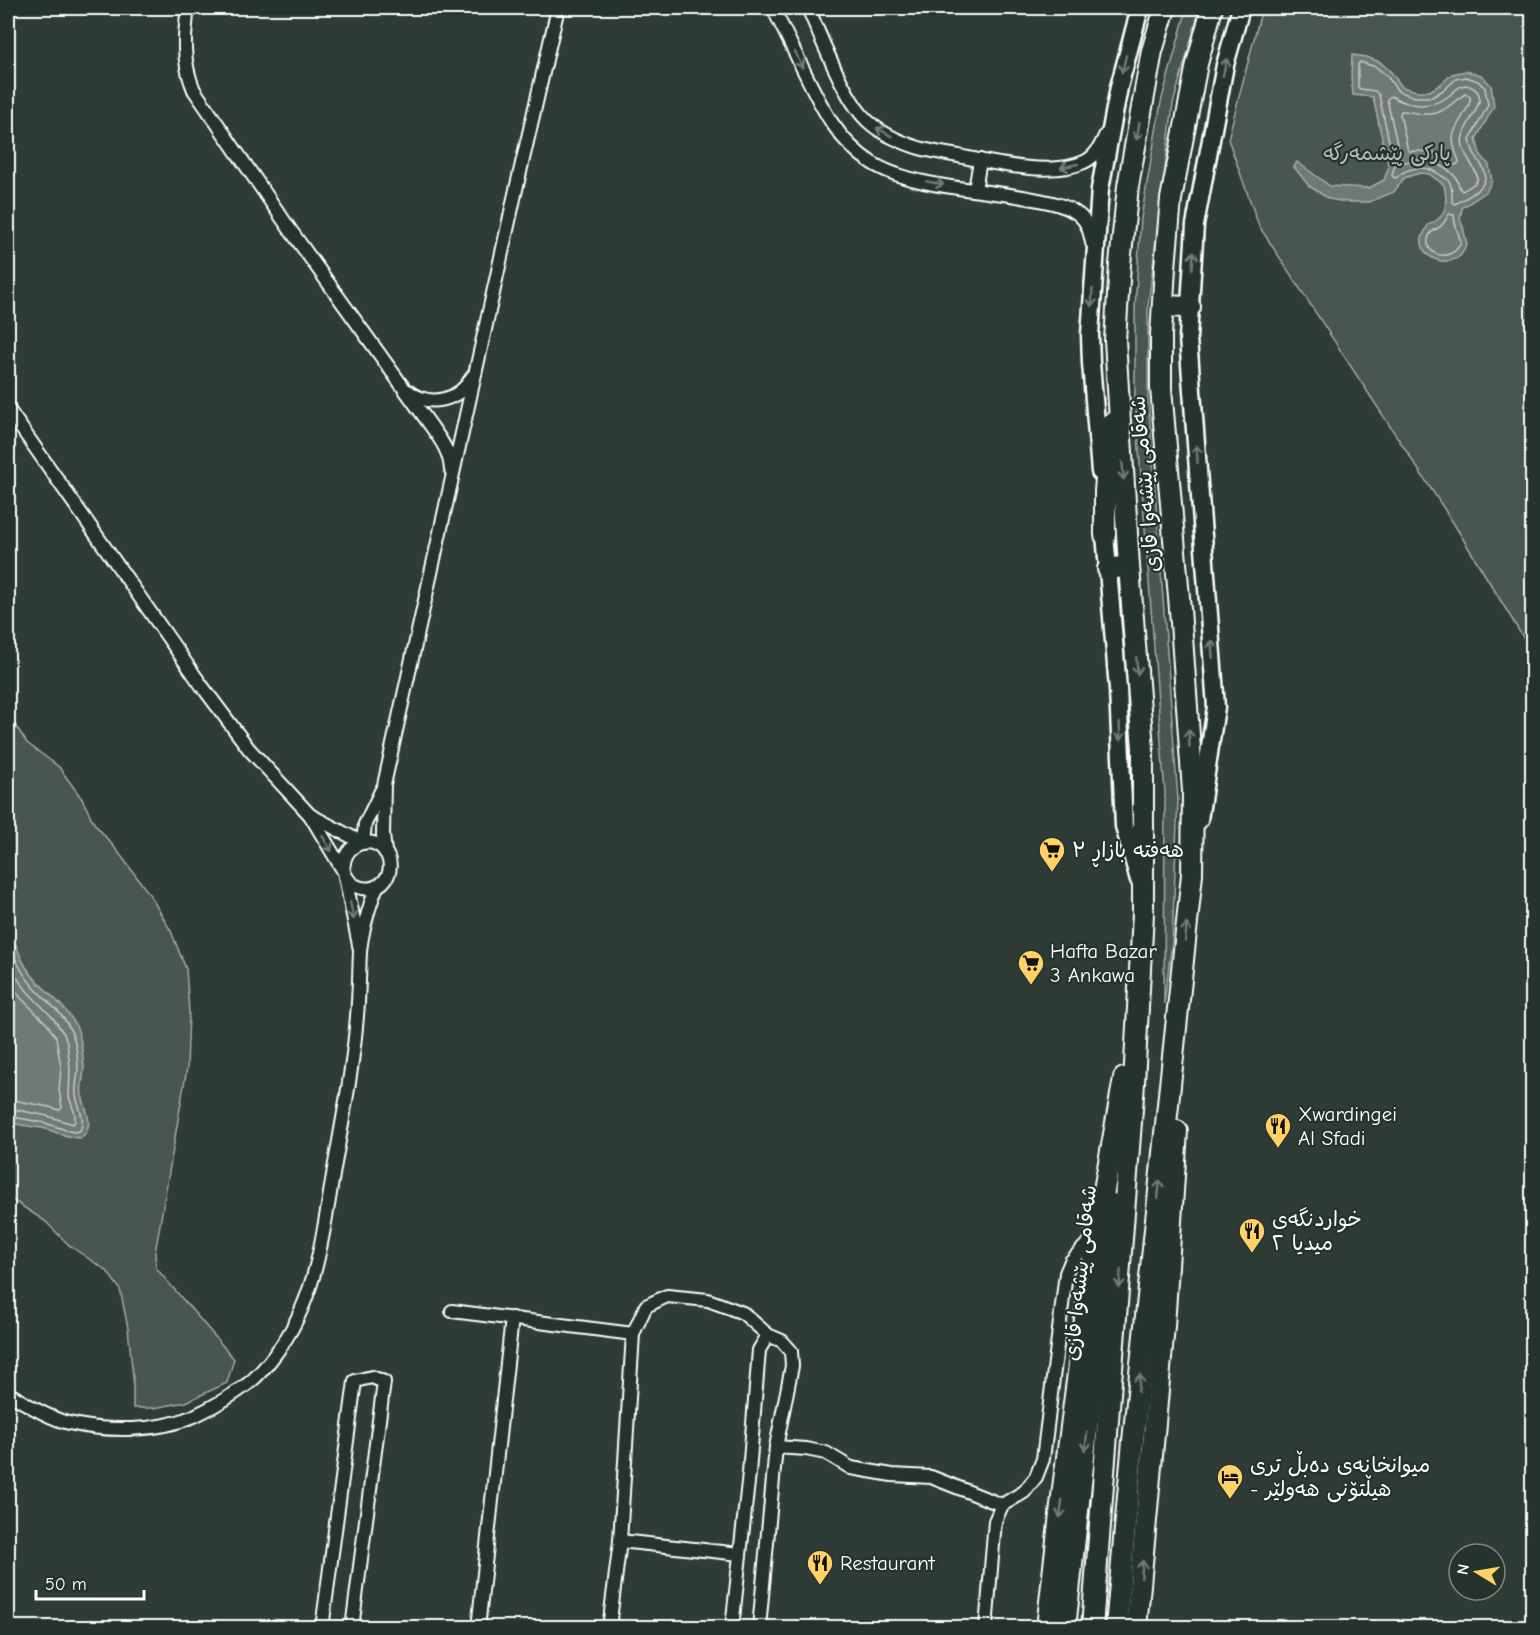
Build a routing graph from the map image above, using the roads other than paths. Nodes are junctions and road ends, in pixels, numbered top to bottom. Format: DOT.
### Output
graph roads {
  1 [pos="188,8"];
  2 [pos="558,8"];
  3 [pos="773,8"];
  4 [pos="808,8"];
  5 [pos="1140,8"];
  6 [pos="1165,8"];
  7 [pos="1212,8"];
  8 [pos="1241,8"];
  9 [pos="1119,87"];
  10 [pos="980,160"];
  11 [pos="975,190"];
  12 [pos="1094,264"];
  13 [pos="1163,306"];
  14 [pos="1190,307"];
  15 [pos="1115,340"];
  16 [pos="479,360"];
  17 [pos="400,384"];
  18 [pos="8,409"];
  19 [pos="450,493"];
  20 [pos="1105,535"];
  21 [pos="1129,566"];
  22 [pos="1108,569"];
  23 [pos="384,785"];
  24 [pos="310,815"];
  25 [pos="363,843"];
  26 [pos="385,852"];
  27 [pos="344,872"];
  28 [pos="1192,874"];
  29 [pos="377,886"];
  30 [pos="1143,919"];
  31 [pos="360,950"];
  32 [pos="1183,961"];
  33 [pos="1124,1078"];
  34 [pos="1096,1235"];
  35 [pos="452,1311"];
  36 [pos="512,1318"];
  37 [pos="633,1334"];
  38 [pos="768,1335"];
  39 [pos="8,1393"];
  40 [pos="776,1447"];
  41 [pos="1002,1505"];
  42 [pos="620,1541"];
  43 [pos="740,1554"];
  44 [pos="322,1628"];
  45 [pos="352,1628"];
  46 [pos="478,1628"];
  47 [pos="609,1628"];
  48 [pos="732,1628"];
  49 [pos="759,1628"];
  50 [pos="986,1628"];
  51 [pos="1047,1628"];
  52 [pos="1065,1628"];
  53 [pos="1092,1628"];
  54 [pos="1116,1628"];
  55 [pos="1136,1628"];
  1 -- 17 [label="street"];
  2 -- 16 [label="street"];
  3 -- 11 [label="street, one-way"];
  10 -- 4 [label="street, one-way"];
  5 -- 9 [label="main road, one-way"];
  6 -- 15 [label="highway, شەقامی پێشەوا قازی, one-way"];
  7 -- 13 [label="highway, شەقامی پێشەوا قازی"];
  14 -- 8 [label="main road, one-way"];
  9 -- 10 [label="street, one-way"];
  9 -- 12 [label="main road"];
  10 -- 11 [label="street"];
  11 -- 12 [label="street"];
  12 -- 20 [label="main road, one-way"];
  13 -- 14 [label="highway"];
  28 -- 13 [label="highway, شەقامی پێشەوا قازی, one-way"];
  28 -- 14 [label="main road, one-way"];
  15 -- 20 [label="highway"];
  15 -- 21 [label="highway, شەقامی پێشەوا قازی, one-way"];
  16 -- 17 [label="street"];
  16 -- 19 [label="street"];
  17 -- 19 [label="street"];
  18 -- 24 [label="street"];
  19 -- 23 [label="street"];
  20 -- 22 [label="main road"];
  21 -- 22 [label="highway"];
  21 -- 30 [label="highway, شەقامی پێشەوا قازی, one-way"];
  22 -- 30 [label="main road, one-way"];
  23 -- 25 [label="street"];
  23 -- 26 [label="street"];
  24 -- 25 [label="street"];
  24 -- 27 [label="street, one-way"];
  25 -- 26 [label="street"];
  25 -- 27 [label="street"];
  26 -- 29 [label="street"];
  27 -- 29 [label="street"];
  27 -- 31 [label="street, one-way"];
  32 -- 28 [label="highway, شەقامی پێشەوا قازی, one-way"];
  29 -- 31 [label="street"];
  30 -- 33 [label="highway, شەقامی پێشەوا قازی"];
  30 -- 53 [label="highway, شەقامی پێشەوا قازی, one-way"];
  31 -- 39 [label="street"];
  54 -- 32 [label="highway, شەقامی پێشەوا قازی, one-way"];
  55 -- 32 [label="highway, شەقامی پێشەوا قازی, one-way"];
  33 -- 34 [label="highway"];
  33 -- 52 [label="highway, شەقامی پێشەوا قازی, one-way"];
  34 -- 41 [label="street"];
  34 -- 51 [label="highway, one-way"];
  35 -- 36 [label="street"];
  36 -- 37 [label="street"];
  36 -- 46 [label="street"];
  37 -- 38 [label="street"];
  37 -- 42 [label="street"];
  38 -- 40 [label="street"];
  38 -- 43 [label="street"];
  40 -- 41 [label="street"];
  40 -- 49 [label="street"];
  41 -- 50 [label="street"];
  42 -- 43 [label="street"];
  42 -- 47 [label="street"];
  43 -- 48 [label="street"];
  44 -- 45 [label="street"];
}
